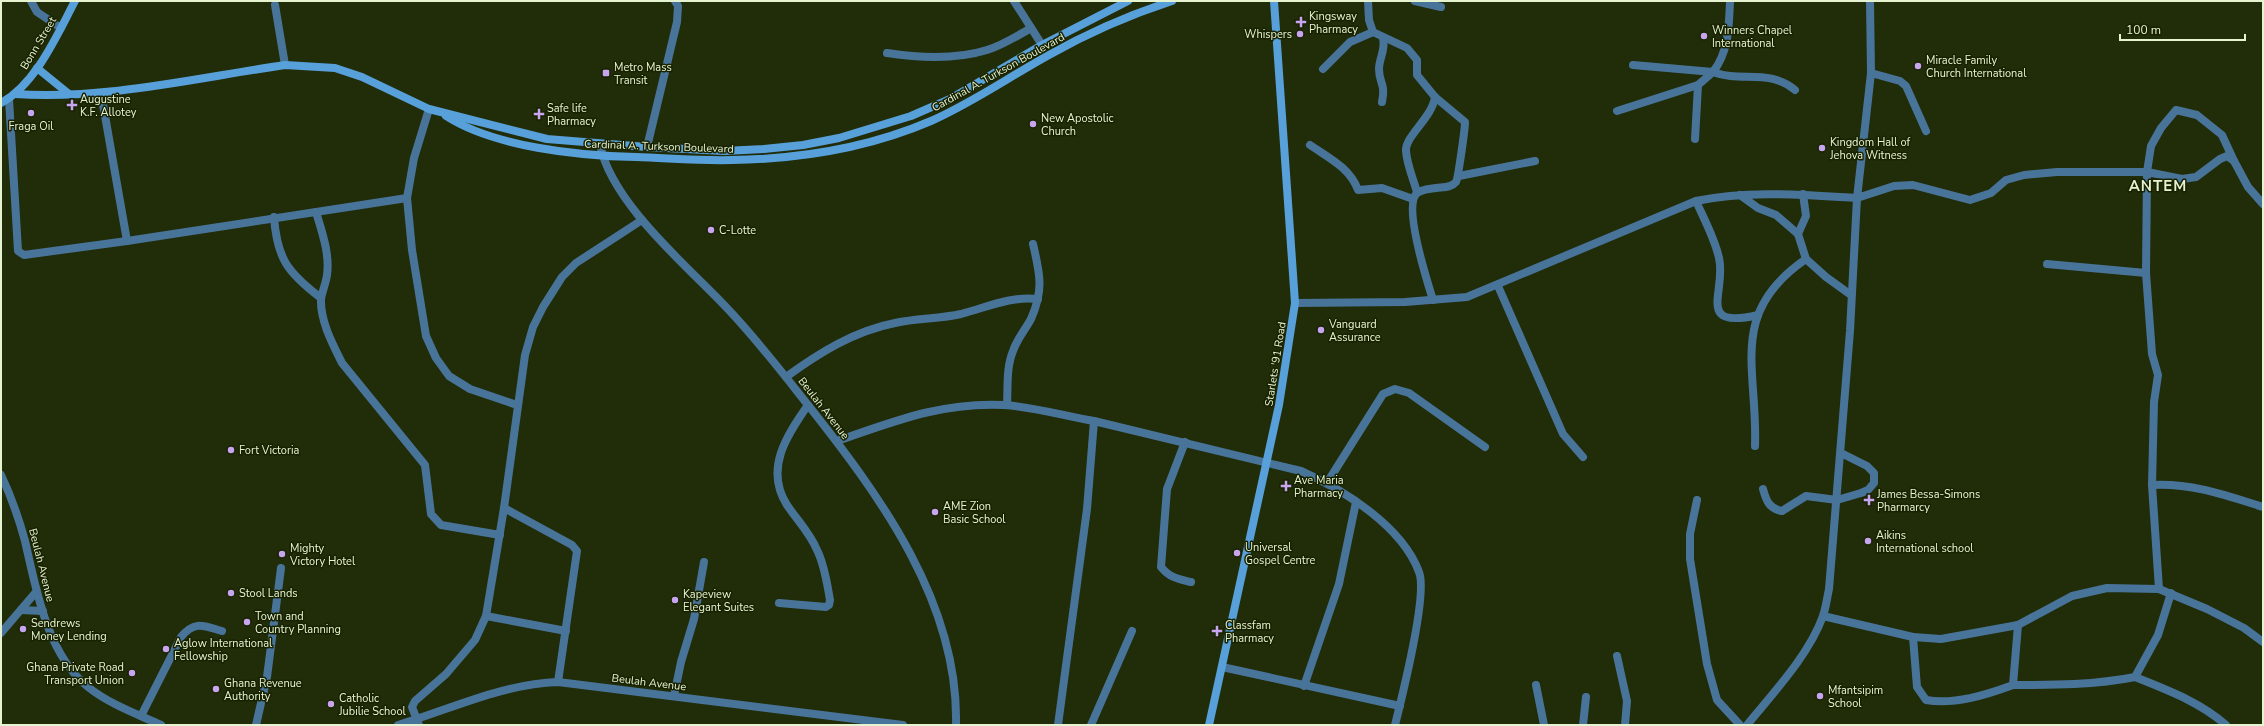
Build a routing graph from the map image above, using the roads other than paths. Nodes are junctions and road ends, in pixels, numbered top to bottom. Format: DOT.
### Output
graph roads {
  1 [pos="32,1"];
  2 [pos="75,1"];
  3 [pos="675,1"];
  4 [pos="1014,1"];
  5 [pos="1128,1"];
  6 [pos="1172,1"];
  7 [pos="1274,1"];
  8 [pos="1279,1"];
  9 [pos="1368,1"];
  10 [pos="1415,1"];
  11 [pos="1730,1"];
  12 [pos="1870,1"];
  13 [pos="275,5"];
  14 [pos="1441,7"];
  15 [pos="1275,11"];
  16 [pos="61,28"];
  17 [pos="1031,28"];
  18 [pos="1374,32"];
  19 [pos="1383,38"];
  20 [pos="1042,45"];
  21 [pos="887,53"];
  22 [pos="285,64"];
  23 [pos="1633,65"];
  24 [pos="37,68"];
  25 [pos="1323,69"];
  26 [pos="1713,72"];
  27 [pos="1871,73"];
  28 [pos="53,82"];
  29 [pos="1698,85"];
  30 [pos="1795,90"];
  31 [pos="101,93"];
  32 [pos="69,94"];
  33 [pos="48,96"];
  34 [pos="1435,97"];
  35 [pos="8,99"];
  36 [pos="1382,102"];
  37 [pos="430,109"];
  38 [pos="438,111"];
  39 [pos="1617,111"];
  40 [pos="1926,131"];
  41 [pos="1695,139"];
  42 [pos="600,145"];
  43 [pos="1310,145"];
  44 [pos="647,147"];
  45 [pos="602,156"];
  46 [pos="2234,160"];
  47 [pos="1535,161"];
  48 [pos="2147,172"];
  49 [pos="1459,176"];
  50 [pos="1803,194"];
  51 [pos="1415,196"];
  52 [pos="1740,196"];
  53 [pos="407,198"];
  54 [pos="1857,198"];
  55 [pos="1696,201"];
  56 [pos="2263,204"];
  57 [pos="316,212"];
  58 [pos="274,217"];
  59 [pos="642,220"];
  60 [pos="1798,234"];
  61 [pos="127,241"];
  62 [pos="1033,244"];
  63 [pos="1806,259"];
  64 [pos="2047,264"];
  65 [pos="2146,273"];
  66 [pos="1498,286"];
  67 [pos="1851,295"];
  68 [pos="321,298"];
  69 [pos="1038,299"];
  70 [pos="1433,300"];
  71 [pos="1295,303"];
  72 [pos="1758,315"];
  73 [pos="786,377"];
  74 [pos="517,405"];
  75 [pos="808,405"];
  76 [pos="1007,406"];
  77 [pos="1094,421"];
  78 [pos="837,441"];
  79 [pos="1185,442"];
  80 [pos="1755,446"];
  81 [pos="1485,447"];
  82 [pos="1840,453"];
  83 [pos="1583,457"];
  84 [pos="1267,464"];
  85 [pos="1,475"];
  86 [pos="1327,483"];
  87 [pos="2152,485"];
  88 [pos="1763,489"];
  89 [pos="1697,500"];
  90 [pos="1837,500"];
  91 [pos="1356,502"];
  92 [pos="2263,507"];
  93 [pos="504,508"];
  94 [pos="500,535"];
  95 [pos="704,562"];
  96 [pos="281,568"];
  97 [pos="1191,582"];
  98 [pos="2159,589"];
  99 [pos="36,592"];
  100 [pos="2171,593"];
  101 [pos="779,603"];
  102 [pos="21,610"];
  103 [pos="43,611"];
  104 [pos="486,616"];
  105 [pos="1823,616"];
  106 [pos="2018,625"];
  107 [pos="2,630"];
  108 [pos="222,631"];
  109 [pos="566,631"];
  110 [pos="1132,631"];
  111 [pos="1913,637"];
  112 [pos="2263,642"];
  113 [pos="1617,656"];
  114 [pos="1222,667"];
  115 [pos="2135,677"];
  116 [pos="558,682"];
  117 [pos="1536,685"];
  118 [pos="2013,685"];
  119 [pos="1304,686"];
  120 [pos="674,696"];
  121 [pos="1586,697"];
  122 [pos="1400,706"];
  123 [pos="141,716"];
  124 [pos="417,722"];
  125 [pos="161,725"];
  126 [pos="256,725"];
  127 [pos="398,725"];
  128 [pos="903,725"];
  129 [pos="956,725"];
  130 [pos="1058,725"];
  131 [pos="1091,725"];
  132 [pos="1209,725"];
  133 [pos="1396,725"];
  134 [pos="1544,725"];
  135 [pos="1583,725"];
  136 [pos="1625,725"];
  137 [pos="1740,725"];
  138 [pos="1747,725"];
  139 [pos="2226,725"];
  1 -- 16 [label="street"];
  2 -- 16 [label="street, Bonn Street"];
  3 -- 44 [label="street"];
  4 -- 17 [label="street"];
  5 -- 20 [label="street, Cardinal A. Turkson Boulevard"];
  6 -- 45 [label="street, Cardinal A. Turkson Boulevard"];
  7 -- 15 [label="street, Starlets '91 Road"];
  8 -- 15 [label="street"];
  9 -- 18 [label="street"];
  10 -- 14 [label="street"];
  11 -- 26 [label="street"];
  12 -- 27 [label="street"];
  13 -- 22 [label="street"];
  15 -- 71 [label="street, Starlets '91 Road"];
  16 -- 24 [label="street, Bonn Street"];
  17 -- 20 [label="street"];
  17 -- 21 [label="street"];
  18 -- 19 [label="street"];
  18 -- 25 [label="street"];
  19 -- 34 [label="street"];
  19 -- 36 [label="street"];
  20 -- 44 [label="street, Cardinal A. Turkson Boulevard"];
  22 -- 31 [label="street"];
  22 -- 37 [label="street"];
  23 -- 26 [label="street"];
  24 -- 28 [label="street"];
  24 -- 35 [label="street, Bonn Street"];
  26 -- 29 [label="street"];
  26 -- 30 [label="street"];
  27 -- 40 [label="street"];
  27 -- 54 [label="street"];
  28 -- 32 [label="street"];
  28 -- 33 [label="street"];
  29 -- 39 [label="street"];
  29 -- 41 [label="street"];
  31 -- 32 [label="street"];
  31 -- 61 [label="street"];
  32 -- 33 [label="street"];
  33 -- 35 [label="street"];
  34 -- 49 [label="street"];
  34 -- 51 [label="street"];
  35 -- 61 [label="street"];
  37 -- 38 [label="street"];
  37 -- 53 [label="street"];
  38 -- 42 [label="street, Cardinal A. Turkson Boulevard"];
  38 -- 45 [label="street, Cardinal A. Turkson Boulevard"];
  42 -- 44 [label="street, Cardinal A. Turkson Boulevard"];
  42 -- 45 [label="street, Beulah Avenue"];
  43 -- 51 [label="street"];
  45 -- 59 [label="street, Beulah Avenue"];
  46 -- 48 [label="street"];
  46 -- 48 [label="street"];
  46 -- 56 [label="street"];
  47 -- 49 [label="street"];
  48 -- 54 [label="street"];
  48 -- 65 [label="street"];
  49 -- 51 [label="street"];
  50 -- 52 [label="street"];
  50 -- 54 [label="street"];
  50 -- 60 [label="street"];
  51 -- 70 [label="street"];
  52 -- 55 [label="street"];
  52 -- 60 [label="street"];
  53 -- 57 [label="street"];
  53 -- 74 [label="street"];
  54 -- 67 [label="street"];
  55 -- 66 [label="street"];
  55 -- 72 [label="street"];
  57 -- 58 [label="street"];
  57 -- 68 [label="street"];
  58 -- 61 [label="street"];
  58 -- 68 [label="street"];
  59 -- 73 [label="street, Beulah Avenue"];
  59 -- 74 [label="street"];
  60 -- 63 [label="street"];
  62 -- 69 [label="street"];
  63 -- 67 [label="street"];
  63 -- 72 [label="street"];
  64 -- 65 [label="street"];
  65 -- 87 [label="street"];
  66 -- 70 [label="street"];
  66 -- 83 [label="street"];
  67 -- 82 [label="street"];
  68 -- 94 [label="street"];
  69 -- 73 [label="street"];
  69 -- 76 [label="street"];
  70 -- 71 [label="street"];
  71 -- 84 [label="street, Starlets '91 Road"];
  72 -- 80 [label="street"];
  73 -- 75 [label="street, Beulah Avenue"];
  74 -- 93 [label="street"];
  75 -- 78 [label="street, Beulah Avenue"];
  75 -- 101 [label="street"];
  76 -- 77 [label="street"];
  76 -- 78 [label="street"];
  77 -- 79 [label="street"];
  77 -- 130 [label="street"];
  78 -- 129 [label="street, Beulah Avenue"];
  79 -- 84 [label="street"];
  79 -- 97 [label="street"];
  81 -- 86 [label="street"];
  82 -- 90 [label="street"];
  82 -- 90 [label="street"];
  84 -- 86 [label="street"];
  84 -- 114 [label="street, Starlets '91 Road"];
  85 -- 99 [label="street, Beulah Avenue"];
  86 -- 91 [label="street"];
  87 -- 92 [label="street"];
  87 -- 98 [label="street"];
  88 -- 90 [label="street"];
  89 -- 137 [label="street"];
  90 -- 105 [label="street"];
  91 -- 119 [label="street"];
  91 -- 122 [label="street"];
  93 -- 94 [label="street"];
  93 -- 109 [label="street"];
  94 -- 104 [label="street"];
  95 -- 120 [label="street"];
  96 -- 126 [label="street"];
  98 -- 100 [label="street"];
  98 -- 106 [label="street"];
  99 -- 102 [label="street"];
  99 -- 103 [label="street, Beulah Avenue"];
  100 -- 112 [label="street"];
  100 -- 115 [label="street"];
  102 -- 103 [label="street"];
  102 -- 107 [label="street"];
  103 -- 123 [label="street, Beulah Avenue"];
  104 -- 109 [label="street"];
  104 -- 124 [label="street"];
  105 -- 111 [label="street"];
  105 -- 138 [label="street"];
  106 -- 111 [label="street"];
  106 -- 118 [label="street"];
  108 -- 123 [label="street"];
  109 -- 116 [label="street"];
  110 -- 131 [label="street"];
  111 -- 118 [label="street"];
  113 -- 136 [label="street"];
  114 -- 119 [label="street"];
  114 -- 132 [label="street, Starlets '91 Road"];
  115 -- 118 [label="street"];
  115 -- 139 [label="street"];
  116 -- 120 [label="street, Beulah Avenue"];
  116 -- 124 [label="street, Beulah Avenue"];
  117 -- 134 [label="street"];
  119 -- 122 [label="street"];
  120 -- 128 [label="street, Beulah Avenue"];
  121 -- 135 [label="street"];
  122 -- 133 [label="street"];
  123 -- 125 [label="street, Beulah Avenue"];
  124 -- 127 [label="street, Beulah Avenue"];
}
